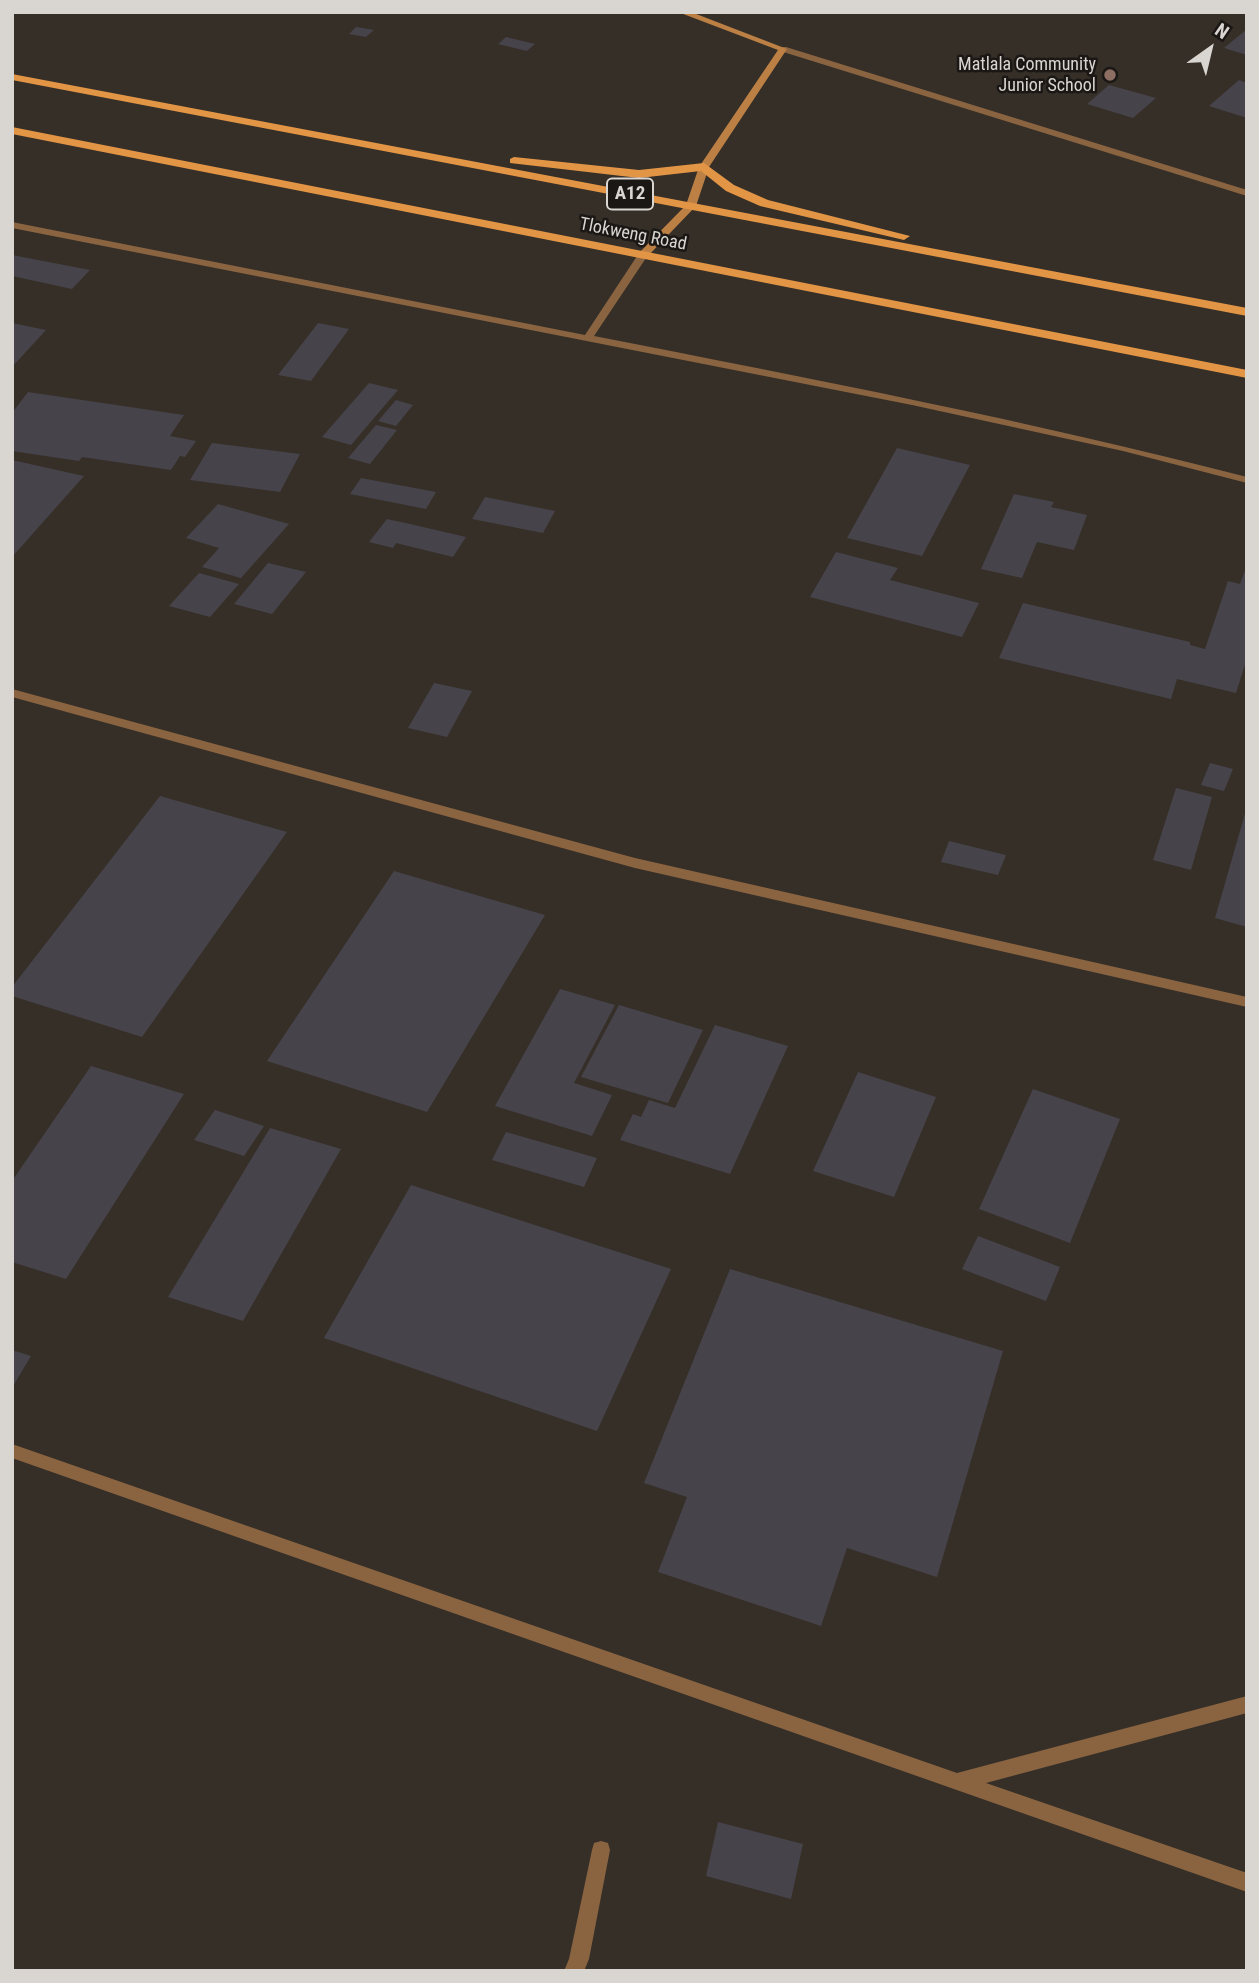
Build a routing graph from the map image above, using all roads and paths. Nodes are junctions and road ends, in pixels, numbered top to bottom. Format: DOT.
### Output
graph roads {
  1 [pos="682,12"];
  2 [pos="783,49"];
  3 [pos="12,77"];
  4 [pos="12,130"];
  5 [pos="399,150"];
  6 [pos="704,167"];
  7 [pos="1247,193"];
  8 [pos="691,206"];
  9 [pos="12,225"];
  10 [pos="643,255"];
  11 [pos="991,263"];
  12 [pos="1247,312"];
  13 [pos="588,338"];
  14 [pos="1247,374"];
  15 [pos="1247,480"];
  16 [pos="12,693"];
  17 [pos="1247,1002"];
  18 [pos="12,1451"];
  19 [pos="1247,1703"];
  20 [pos="956,1782"];
  21 [pos="601,1850"];
  22 [pos="1247,1883"];
  23 [pos="574,1971"];
  1 -- 2 [label="street"];
  2 -- 6 [label="street"];
  2 -- 7 [label="street"];
  3 -- 5 [label="main road, Tlokweng Road / A12"];
  4 -- 10 [label="main road, Tlokweng Road"];
  5 -- 6 [label="main road"];
  5 -- 8 [label="main road, Tlokweng Road / A12"];
  6 -- 8 [label="street"];
  6 -- 11 [label="main road"];
  8 -- 10 [label="street"];
  8 -- 11 [label="main road, Tlokweng Road / A12"];
  9 -- 13 [label="street"];
  10 -- 13 [label="street"];
  10 -- 14 [label="main road, Tlokweng Road"];
  11 -- 12 [label="main road, Tlokweng Road / A12"];
  13 -- 15 [label="street"];
  16 -- 17 [label="street"];
  18 -- 20 [label="street"];
  19 -- 20 [label="street"];
  20 -- 22 [label="street"];
  21 -- 23 [label="street"];
}
